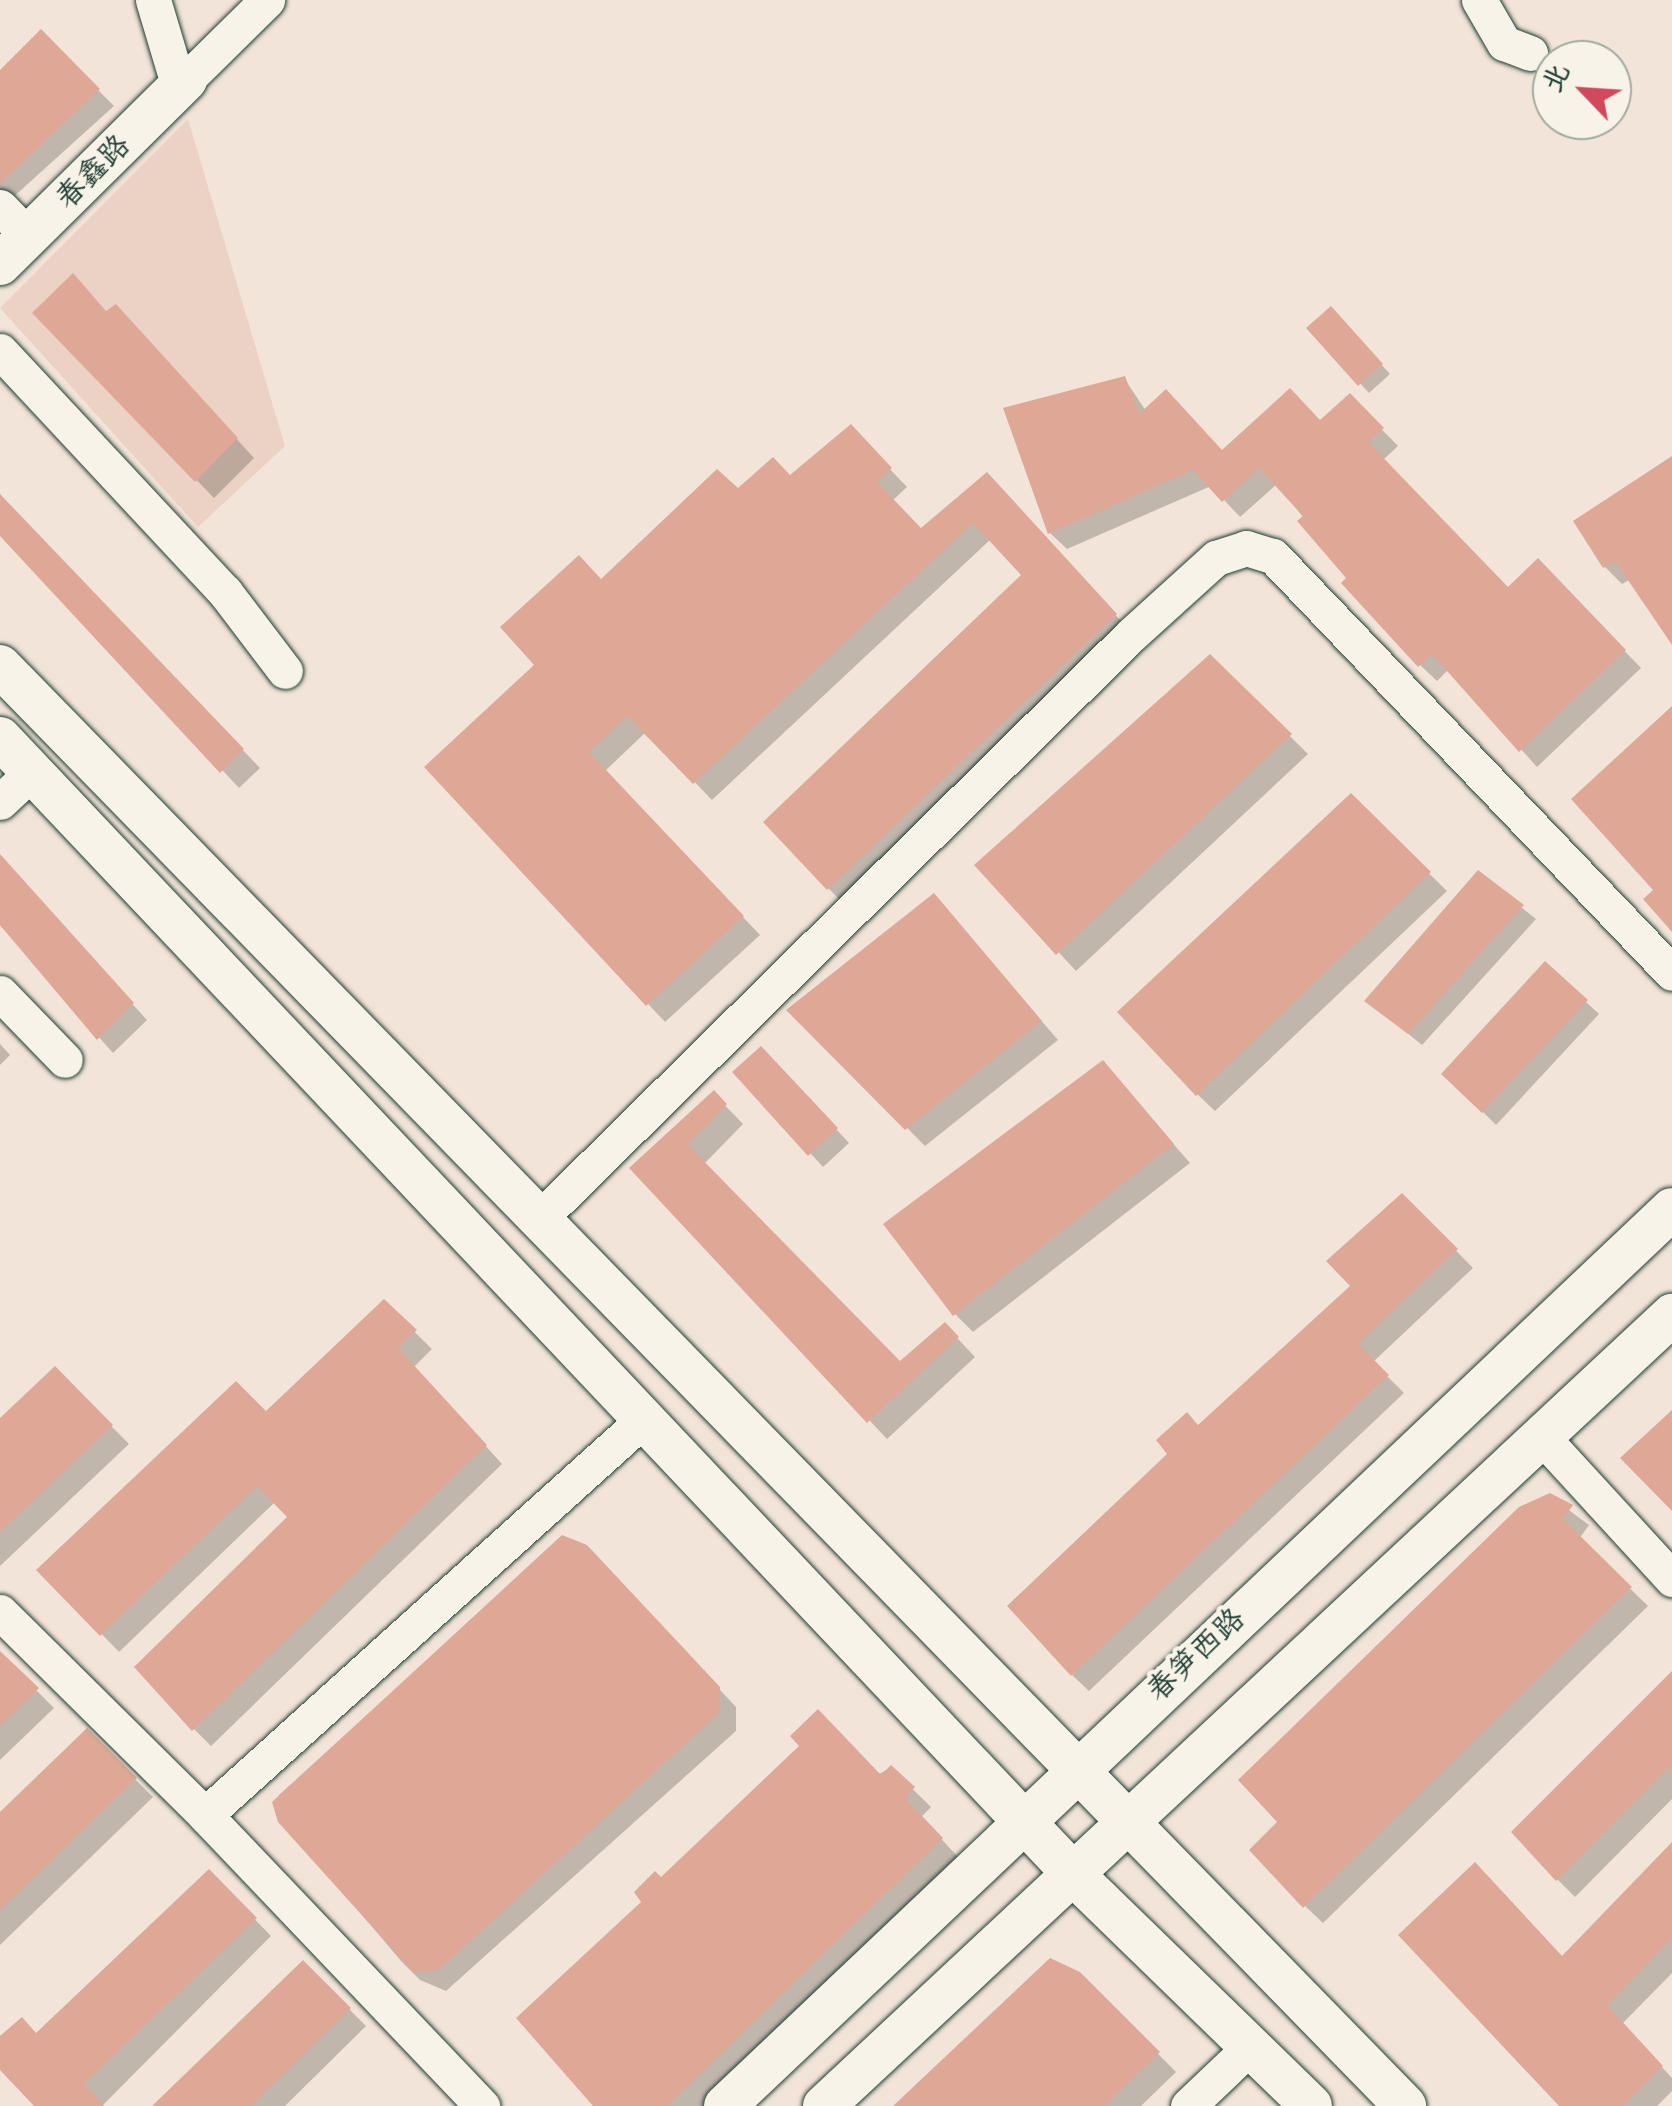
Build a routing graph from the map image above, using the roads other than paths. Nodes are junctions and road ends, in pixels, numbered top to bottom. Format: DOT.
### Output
graph roads {
  1 [pos="153,0"];
  2 [pos="267,0"];
  3 [pos="1480,0"];
  4 [pos="1530,53"];
  5 [pos="183,83"];
  6 [pos="9,235"];
  7 [pos="0,351"];
  8 [pos="0,666"];
  9 [pos="285,671"];
  10 [pos="0,738"];
  11 [pos="32,772"];
  12 [pos="0,802"];
  13 [pos="1672,973"];
  14 [pos="0,993"];
  15 [pos="65,1060"];
  16 [pos="1672,1209"];
  17 [pos="538,1220"];
  18 [pos="1672,1315"];
  19 [pos="644,1420"];
  20 [pos="1542,1437"];
  21 [pos="1672,1579"];
  22 [pos="0,1612"];
  23 [pos="1073,1770"];
  24 [pos="206,1815"];
  25 [pos="1024,1821"];
  26 [pos="1126,1824"];
  27 [pos="1074,1874"];
  28 [pos="1250,2046"];
  29 [pos="482,2106"];
  30 [pos="725,2106"];
  31 [pos="824,2106"];
  32 [pos="1188,2106"];
  33 [pos="1311,2106"];
  34 [pos="1405,2106"];
  1 -- 5 [label="street"];
  2 -- 5 [label="street"];
  3 -- 4 [label="street"];
  5 -- 6 [label="main road, 春鑫路"];
  7 -- 9 [label="street"];
  8 -- 17 [label="main road"];
  10 -- 11 [label="main road"];
  11 -- 12 [label="street"];
  11 -- 19 [label="main road"];
  13 -- 17 [label="street"];
  14 -- 15 [label="street"];
  16 -- 23 [label="main road, 春笋西路"];
  17 -- 23 [label="main road"];
  18 -- 20 [label="main road"];
  19 -- 24 [label="street"];
  19 -- 25 [label="main road"];
  20 -- 21 [label="street"];
  20 -- 26 [label="main road"];
  22 -- 24 [label="street"];
  23 -- 25 [label="main road, 春笋西路"];
  23 -- 26 [label="main road"];
  24 -- 29 [label="street"];
  25 -- 27 [label="main road"];
  25 -- 30 [label="main road, 春笋西路"];
  26 -- 27 [label="main road"];
  26 -- 34 [label="main road"];
  27 -- 28 [label="main road"];
  27 -- 31 [label="main road"];
  28 -- 32 [label="street"];
  28 -- 33 [label="main road"];
}
